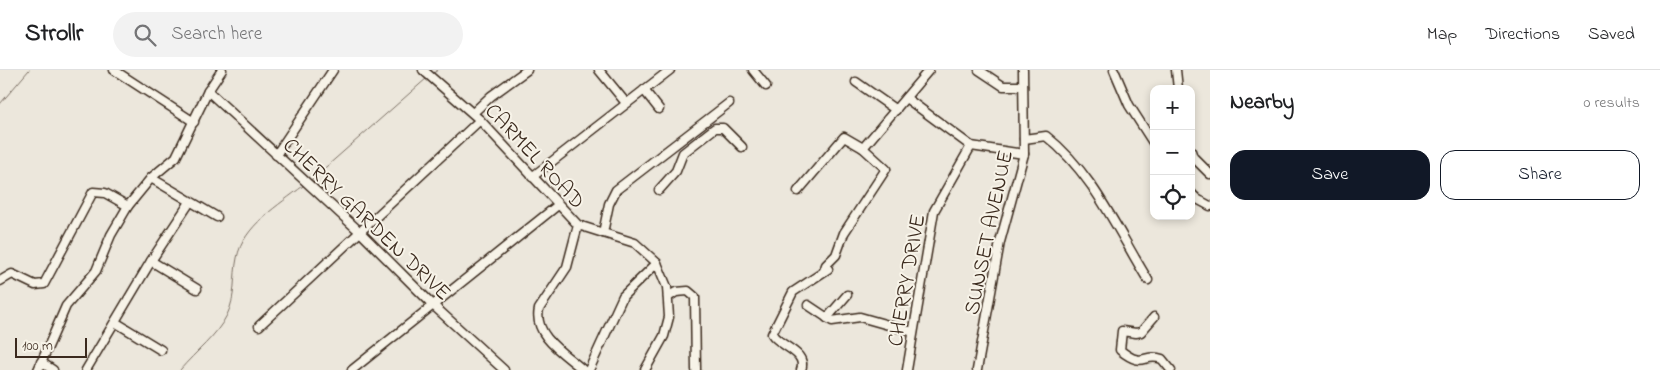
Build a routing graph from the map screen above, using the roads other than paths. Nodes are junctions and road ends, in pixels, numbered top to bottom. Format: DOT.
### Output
graph roads {
  1 [pos="114,70"];
  2 [pos="222,70"];
  3 [pos="333,70"];
  4 [pos="527,70"];
  5 [pos="599,70"];
  6 [pos="670,70"];
  7 [pos="753,70"];
  8 [pos="930,70"];
  9 [pos="979,70"];
  10 [pos="1023,70"];
  11 [pos="1114,70"];
  12 [pos="1176,70"];
  13 [pos="424,71"];
  14 [pos="856,82"];
  15 [pos="1178,85"];
  16 [pos="766,86"];
  17 [pos="1023,86"];
  18 [pos="644,90"];
  19 [pos="208,91"];
  20 [pos="906,98"];
  21 [pos="626,103"];
  22 [pos="729,103"];
  23 [pos="658,109"];
  24 [pos="896,110"];
  25 [pos="473,113"];
  26 [pos="480,120"];
  27 [pos="194,122"];
  28 [pos="695,129"];
  29 [pos="702,138"];
  30 [pos="1150,138"];
  31 [pos="1024,139"];
  32 [pos="971,146"];
  33 [pos="742,147"];
  34 [pos="863,148"];
  35 [pos="1024,154"];
  36 [pos="276,155"];
  37 [pos="1195,159"];
  38 [pos="1210,174"];
  39 [pos="532,177"];
  40 [pos="151,178"];
  41 [pos="658,190"];
  42 [pos="798,191"];
  43 [pos="1195,197"];
  44 [pos="190,202"];
  45 [pos="558,205"];
  46 [pos="128,206"];
  47 [pos="1210,206"];
  48 [pos="217,217"];
  49 [pos="578,225"];
  50 [pos="359,231"];
  51 [pos="603,233"];
  52 [pos="151,261"];
  53 [pos="656,263"];
  54 [pos="1148,280"];
  55 [pos="0,281"];
  56 [pos="197,289"];
  57 [pos="847,295"];
  58 [pos="668,297"];
  59 [pos="808,305"];
  60 [pos="434,306"];
  61 [pos="1154,317"];
  62 [pos="827,318"];
  63 [pos="114,322"];
  64 [pos="259,326"];
  65 [pos="913,332"];
  66 [pos="161,350"];
  67 [pos="40,366"];
  68 [pos="361,367"];
  69 [pos="804,369"];
  70 [pos="53,370"];
  71 [pos="86,370"];
  72 [pos="352,370"];
  73 [pos="504,370"];
  74 [pos="583,370"];
  75 [pos="589,370"];
  76 [pos="645,370"];
  77 [pos="696,370"];
  78 [pos="907,370"];
  79 [pos="977,370"];
  80 [pos="1171,370"];
  1 -- 27 [label="street"];
  2 -- 19 [label="street"];
  3 -- 36 [label="street"];
  4 -- 25 [label="street"];
  5 -- 21 [label="street"];
  6 -- 18 [label="street"];
  7 -- 16 [label="street"];
  8 -- 20 [label="street"];
  9 -- 17 [label="street"];
  10 -- 17 [label="street, SUNSET AVENUE"];
  11 -- 30 [label="street"];
  12 -- 15 [label="street"];
  13 -- 25 [label="street, CARMEL ROAD"];
  14 -- 24 [label="street"];
  17 -- 31 [label="street, SUNSET AVENUE"];
  18 -- 21 [label="street"];
  18 -- 23 [label="street"];
  19 -- 27 [label="street"];
  19 -- 36 [label="street, CHERRY GARDEN DRIVE"];
  20 -- 24 [label="street"];
  20 -- 32 [label="street"];
  21 -- 39 [label="street"];
  22 -- 28 [label="street"];
  24 -- 34 [label="street"];
  25 -- 26 [label="street, CARMEL ROAD"];
  26 -- 39 [label="street, CARMEL ROAD"];
  26 -- 50 [label="street"];
  27 -- 40 [label="street"];
  28 -- 29 [label="street"];
  28 -- 51 [label="street"];
  29 -- 33 [label="street"];
  29 -- 41 [label="street"];
  31 -- 35 [label="street, SUNSET AVENUE"];
  31 -- 54 [label="street"];
  32 -- 35 [label="street"];
  32 -- 65 [label="street, CHERRY DRIVE"];
  34 -- 42 [label="street"];
  34 -- 69 [label="street"];
  35 -- 79 [label="street, SUNSET AVENUE"];
  36 -- 50 [label="street, CHERRY GARDEN DRIVE"];
  37 -- 38 [label="street"];
  39 -- 45 [label="street, CARMEL ROAD"];
  40 -- 44 [label="street"];
  40 -- 46 [label="street"];
  43 -- 47 [label="street"];
  44 -- 48 [label="street"];
  44 -- 52 [label="street"];
  45 -- 49 [label="street, CARMEL ROAD"];
  45 -- 60 [label="street"];
  46 -- 55 [label="street"];
  46 -- 67 [label="street"];
  49 -- 51 [label="street"];
  49 -- 74 [label="street"];
  50 -- 60 [label="street, CHERRY GARDEN DRIVE"];
  50 -- 64 [label="street"];
  51 -- 53 [label="street"];
  52 -- 56 [label="street"];
  52 -- 63 [label="street"];
  53 -- 58 [label="street"];
  53 -- 75 [label="street"];
  57 -- 62 [label="street"];
  58 -- 76 [label="street"];
  58 -- 77 [label="street"];
  59 -- 62 [label="street"];
  60 -- 68 [label="street"];
  60 -- 73 [label="street, CHERRY GARDEN DRIVE"];
  61 -- 80 [label="street"];
  62 -- 65 [label="street"];
  63 -- 66 [label="street"];
  63 -- 71 [label="street"];
  65 -- 78 [label="street, CHERRY DRIVE"];
  67 -- 70 [label="street"];
  68 -- 72 [label="street"];
}
